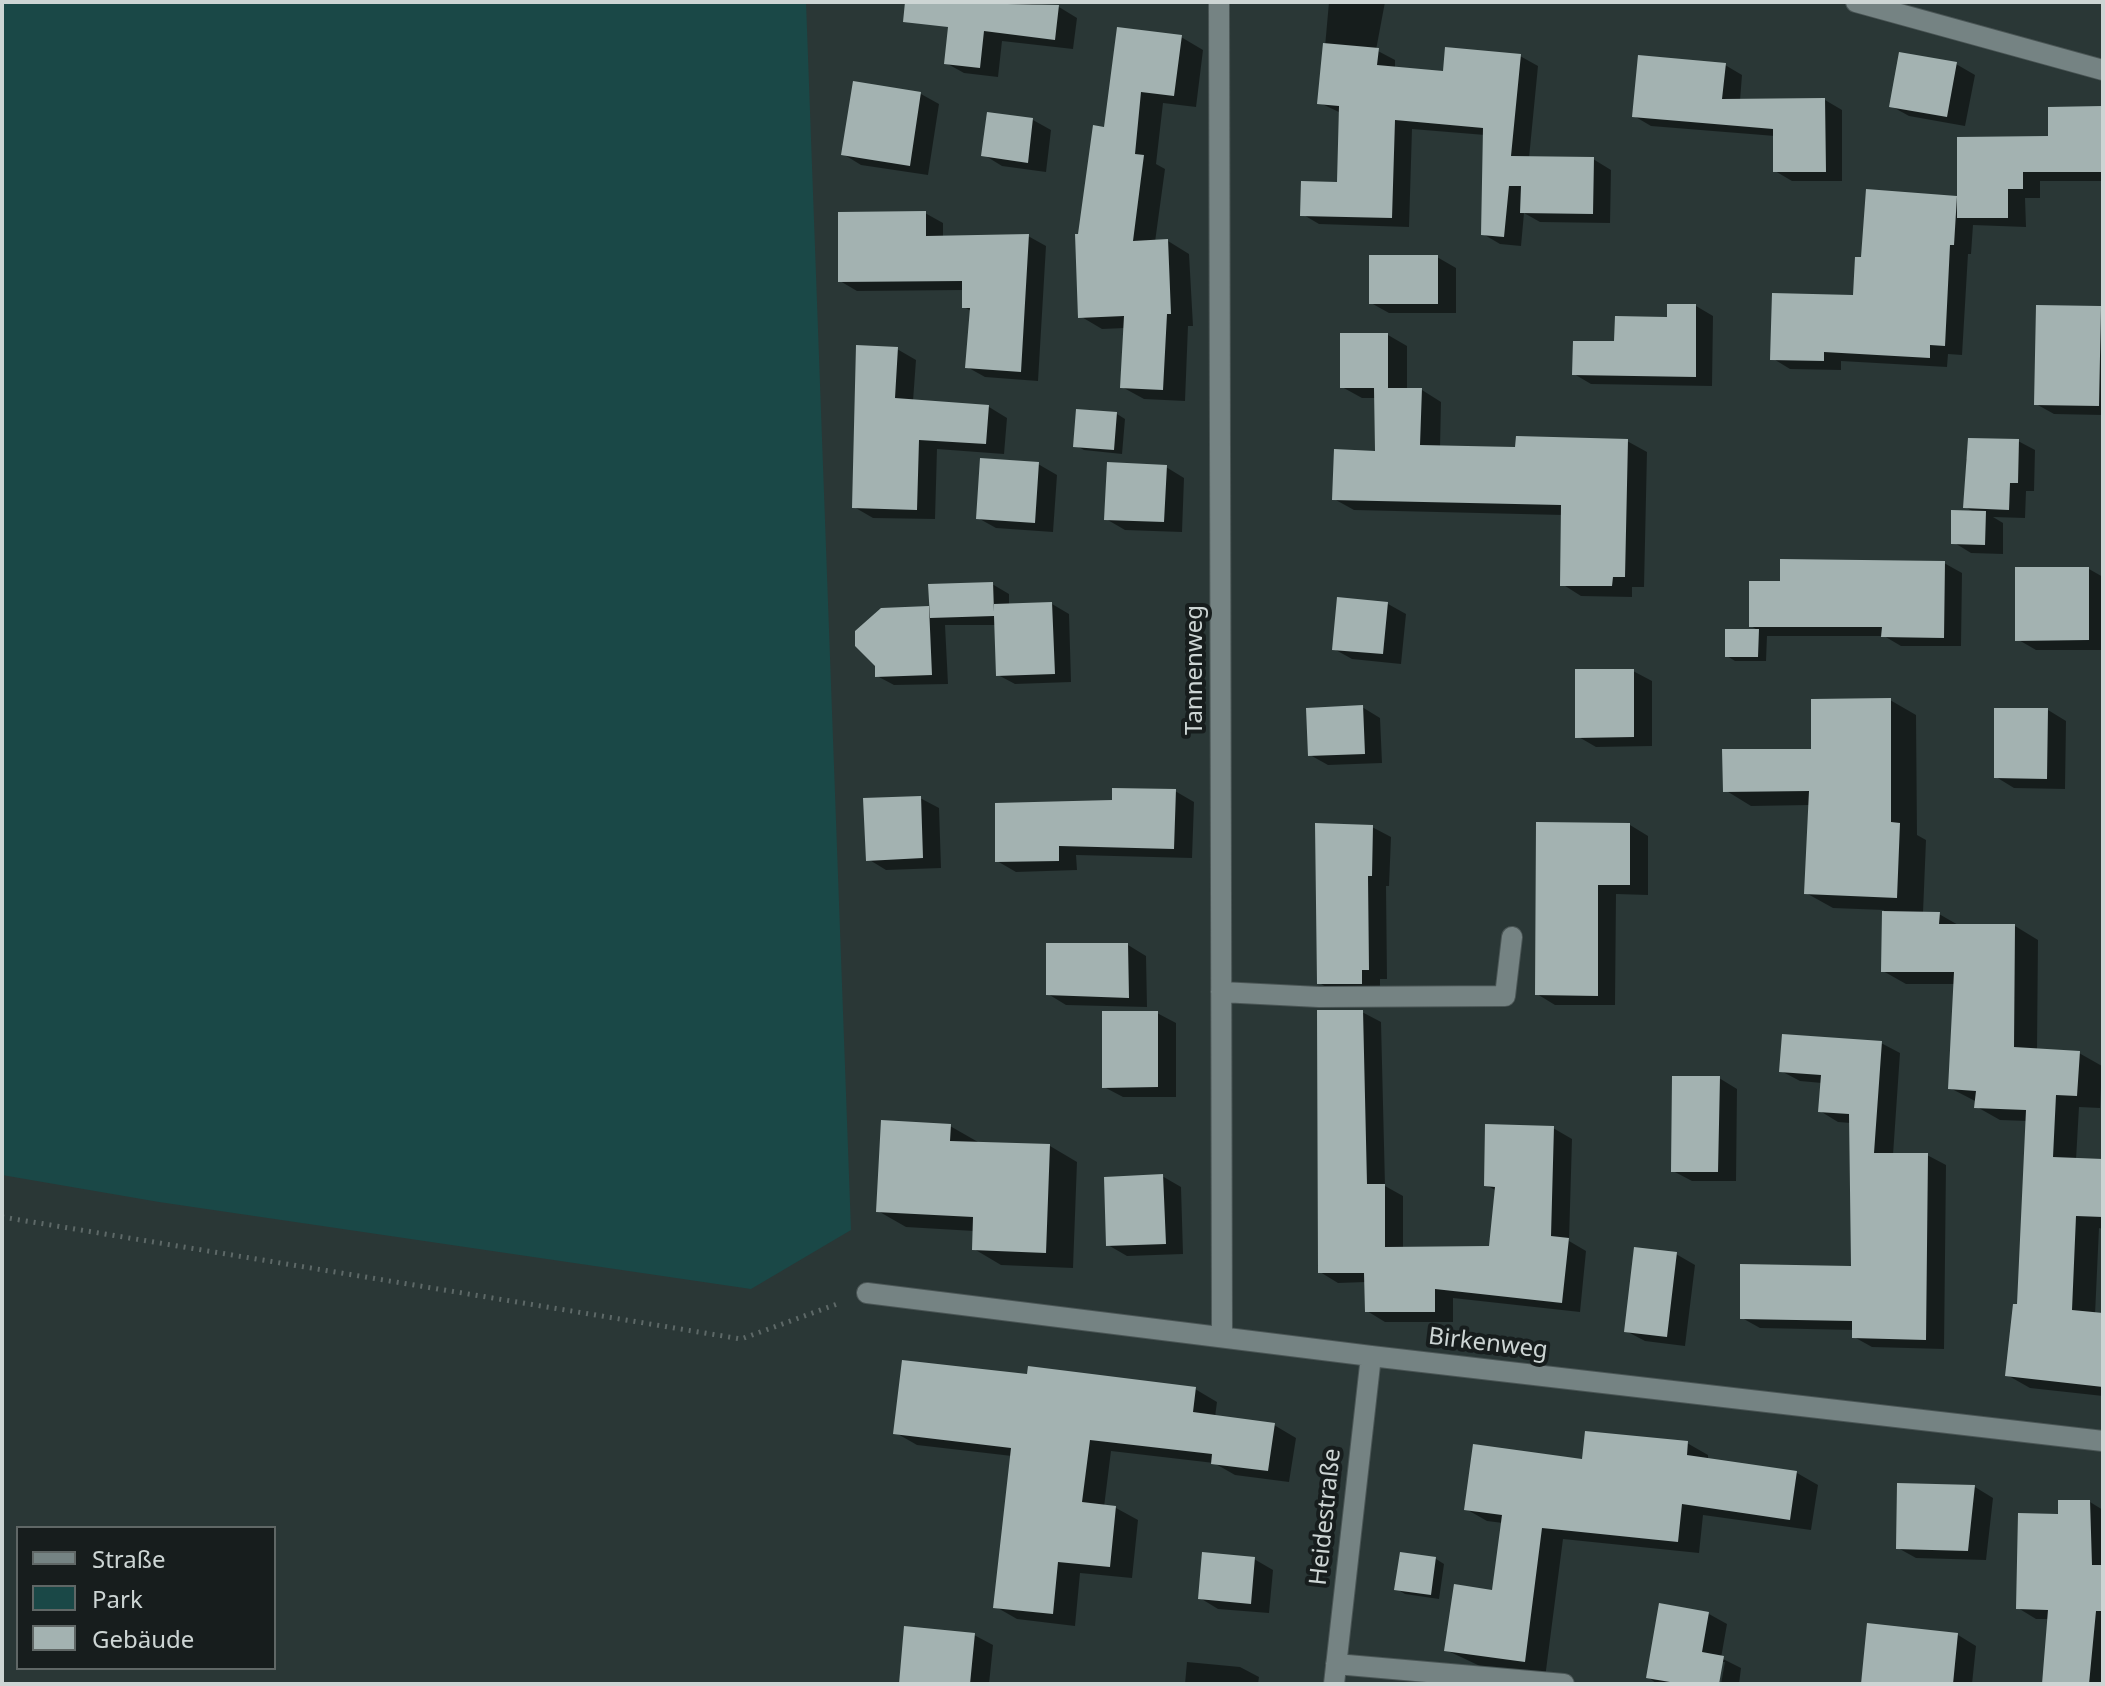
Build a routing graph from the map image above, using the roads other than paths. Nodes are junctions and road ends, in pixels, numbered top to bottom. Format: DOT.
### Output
graph roads {
  1 [pos="1219,2"];
  2 [pos="1856,2"];
  3 [pos="2103,70"];
  4 [pos="1512,937"];
  5 [pos="1221,992"];
  6 [pos="867,1293"];
  7 [pos="1222,1337"];
  8 [pos="1371,1356"];
  9 [pos="2103,1441"];
  10 [pos="1335,1674"];
  11 [pos="1564,1684"];
  1 -- 5 [label="street, Tannenweg"];
  2 -- 3 [label="street"];
  4 -- 5 [label="street"];
  5 -- 7 [label="street, Tannenweg"];
  6 -- 7 [label="street, Birkenweg"];
  7 -- 8 [label="street, Birkenweg"];
  8 -- 9 [label="street, Birkenweg"];
  8 -- 10 [label="street, Heidestraße"];
  10 -- 11 [label="street"];
}
